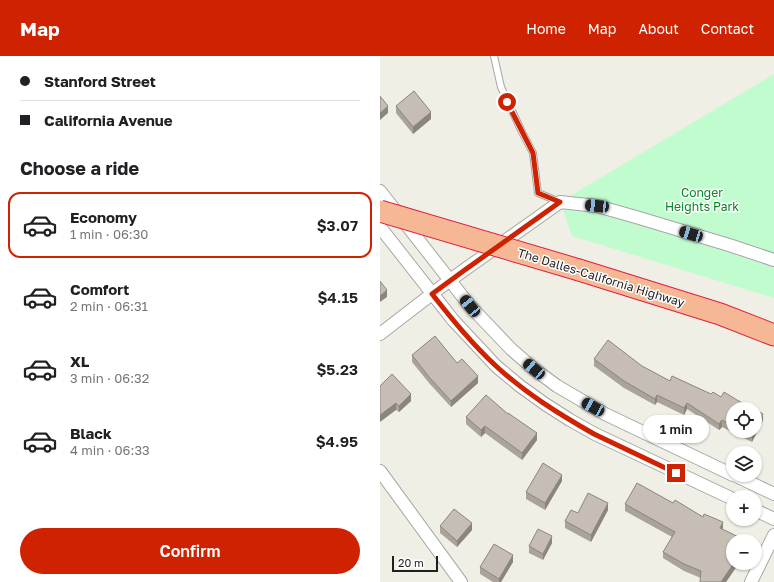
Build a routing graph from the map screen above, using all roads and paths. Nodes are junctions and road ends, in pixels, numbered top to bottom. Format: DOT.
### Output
graph roads {
  1 [pos="494,56"];
  2 [pos="380,191"];
  3 [pos="560,202"];
  4 [pos="380,211"];
  5 [pos="380,227"];
  6 [pos="774,260"];
  7 [pos="450,280"];
  8 [pos="432,294"];
  9 [pos="380,334"];
  10 [pos="774,335"];
  11 [pos="380,471"];
  12 [pos="726,472"];
  13 [pos="748,482"];
  14 [pos="774,494"];
  15 [pos="726,496"];
  16 [pos="762,513"];
  17 [pos="774,519"];
  18 [pos="774,535"];
  19 [pos="461,582"];
  20 [pos="751,582"];
  1 -- 3 [label="lane"];
  2 -- 7 [label="street"];
  3 -- 6 [label="street"];
  3 -- 7 [label="street"];
  4 -- 10 [label="highway, The Dalles-California Highway, bridge"];
  5 -- 8 [label="street"];
  7 -- 8 [label="street"];
  7 -- 12 [label="street"];
  8 -- 9 [label="street"];
  8 -- 15 [label="street"];
  11 -- 19 [label="street"];
  13 -- 14 [label="street"];
  16 -- 17 [label="street"];
  18 -- 20 [label="street"];
}
